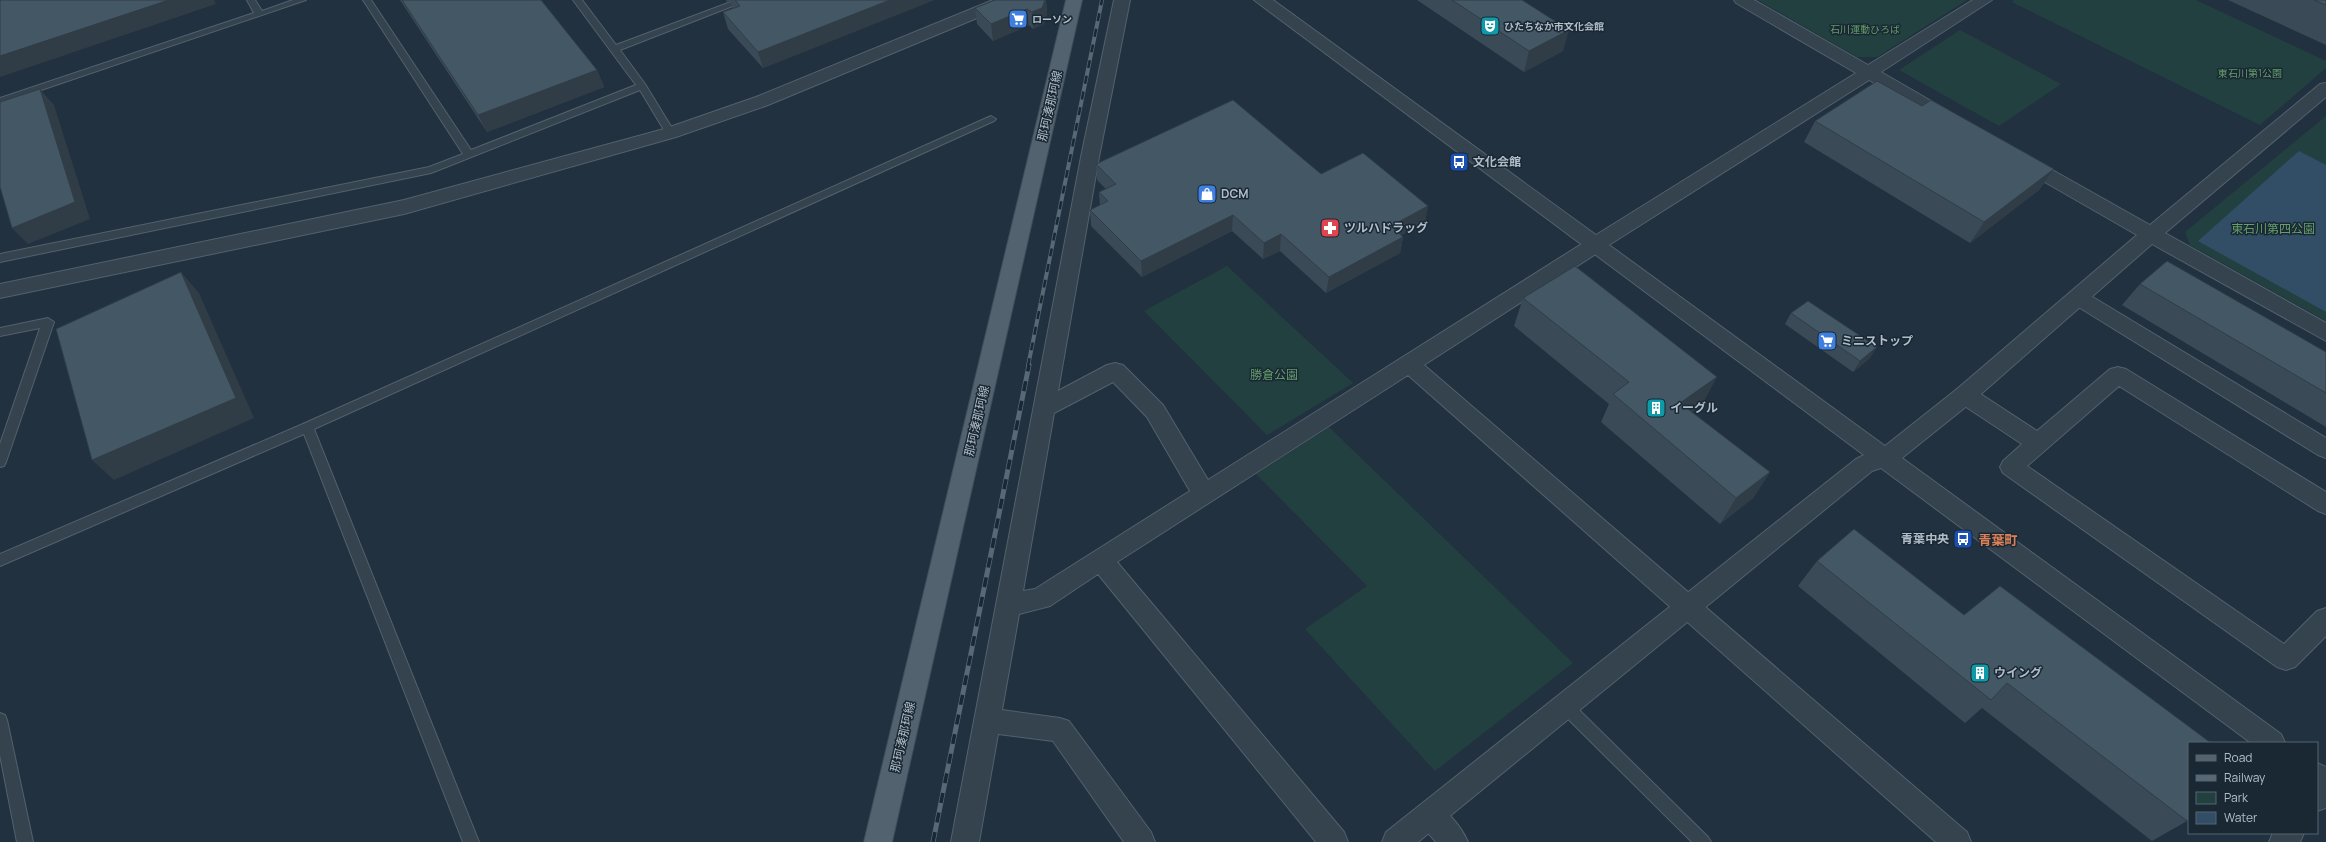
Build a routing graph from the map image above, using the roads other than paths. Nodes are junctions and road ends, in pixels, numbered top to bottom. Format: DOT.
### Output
graph roads {
  1 [pos="251,0"];
  2 [pos="302,0"];
  3 [pos="368,0"];
  4 [pos="577,0"];
  5 [pos="744,0"];
  6 [pos="1007,0"];
  7 [pos="1074,0"];
  8 [pos="1122,0"];
  9 [pos="1262,0"];
  10 [pos="1742,0"];
  11 [pos="1984,0"];
  12 [pos="259,14"];
  13 [pos="615,50"];
  14 [pos="1869,73"];
  15 [pos="642,86"];
  16 [pos="2326,88"];
  17 [pos="0,101"];
  18 [pos="991,119"];
  19 [pos="1965,128"];
  20 [pos="670,133"];
  21 [pos="2006,151"];
  22 [pos="468,155"];
  23 [pos="2151,234"];
  24 [pos="1596,245"];
  25 [pos="0,258"];
  26 [pos="0,292"];
  27 [pos="2079,298"];
  28 [pos="0,332"];
  29 [pos="2326,333"];
  30 [pos="1409,364"];
  31 [pos="1965,395"];
  32 [pos="1045,408"];
  33 [pos="307,427"];
  34 [pos="2038,443"];
  35 [pos="2326,449"];
  36 [pos="1885,457"];
  37 [pos="0,462"];
  38 [pos="1204,494"];
  39 [pos="2326,504"];
  40 [pos="0,560"];
  41 [pos="1101,560"];
  42 [pos="1010,605"];
  43 [pos="1689,607"];
  44 [pos="2326,619"];
  45 [pos="1565,706"];
  46 [pos="0,720"];
  47 [pos="988,720"];
  48 [pos="2271,742"];
  49 [pos="2326,786"];
  50 [pos="2318,797"];
  51 [pos="1430,815"];
  52 [pos="2289,834"];
  53 [pos="25,842"];
  54 [pos="472,842"];
  55 [pos="878,842"];
  56 [pos="966,842"];
  57 [pos="1141,842"];
  58 [pos="1334,842"];
  59 [pos="1396,842"];
  60 [pos="1454,842"];
  61 [pos="1703,842"];
  62 [pos="1957,842"];
  63 [pos="2283,842"];
  1 -- 12 [label="lane"];
  2 -- 12 [label="lane"];
  3 -- 22 [label="lane"];
  4 -- 13 [label="lane"];
  5 -- 13 [label="lane"];
  6 -- 20 [label="street"];
  7 -- 55 [label="main road, 那珂湊那珂線"];
  8 -- 32 [label="street"];
  9 -- 24 [label="street"];
  10 -- 14 [label="street"];
  11 -- 14 [label="street"];
  12 -- 17 [label="lane"];
  13 -- 15 [label="lane"];
  14 -- 19 [label="street"];
  14 -- 24 [label="street"];
  15 -- 20 [label="lane"];
  15 -- 22 [label="lane"];
  16 -- 23 [label="street"];
  18 -- 33 [label="lane"];
  20 -- 26 [label="street"];
  21 -- 23 [label="street"];
  22 -- 25 [label="lane"];
  23 -- 27 [label="street"];
  23 -- 29 [label="street"];
  24 -- 30 [label="street"];
  24 -- 36 [label="street"];
  27 -- 31 [label="street"];
  27 -- 35 [label="street"];
  28 -- 37 [label="lane"];
  30 -- 38 [label="street"];
  30 -- 43 [label="street"];
  31 -- 34 [label="street"];
  31 -- 36 [label="street"];
  32 -- 38 [label="street"];
  32 -- 42 [label="street"];
  33 -- 40 [label="lane"];
  33 -- 54 [label="lane"];
  34 -- 39 [label="street"];
  34 -- 44 [label="street"];
  36 -- 43 [label="street"];
  36 -- 48 [label="street"];
  38 -- 41 [label="street"];
  41 -- 42 [label="street"];
  41 -- 58 [label="street"];
  42 -- 47 [label="street"];
  43 -- 45 [label="street"];
  43 -- 62 [label="street"];
  45 -- 51 [label="street"];
  45 -- 61 [label="lane"];
  46 -- 53 [label="lane"];
  47 -- 56 [label="street"];
  47 -- 57 [label="street"];
  49 -- 50 [label="street"];
  51 -- 59 [label="street"];
  51 -- 60 [label="street"];
  52 -- 63 [label="street"];
}
